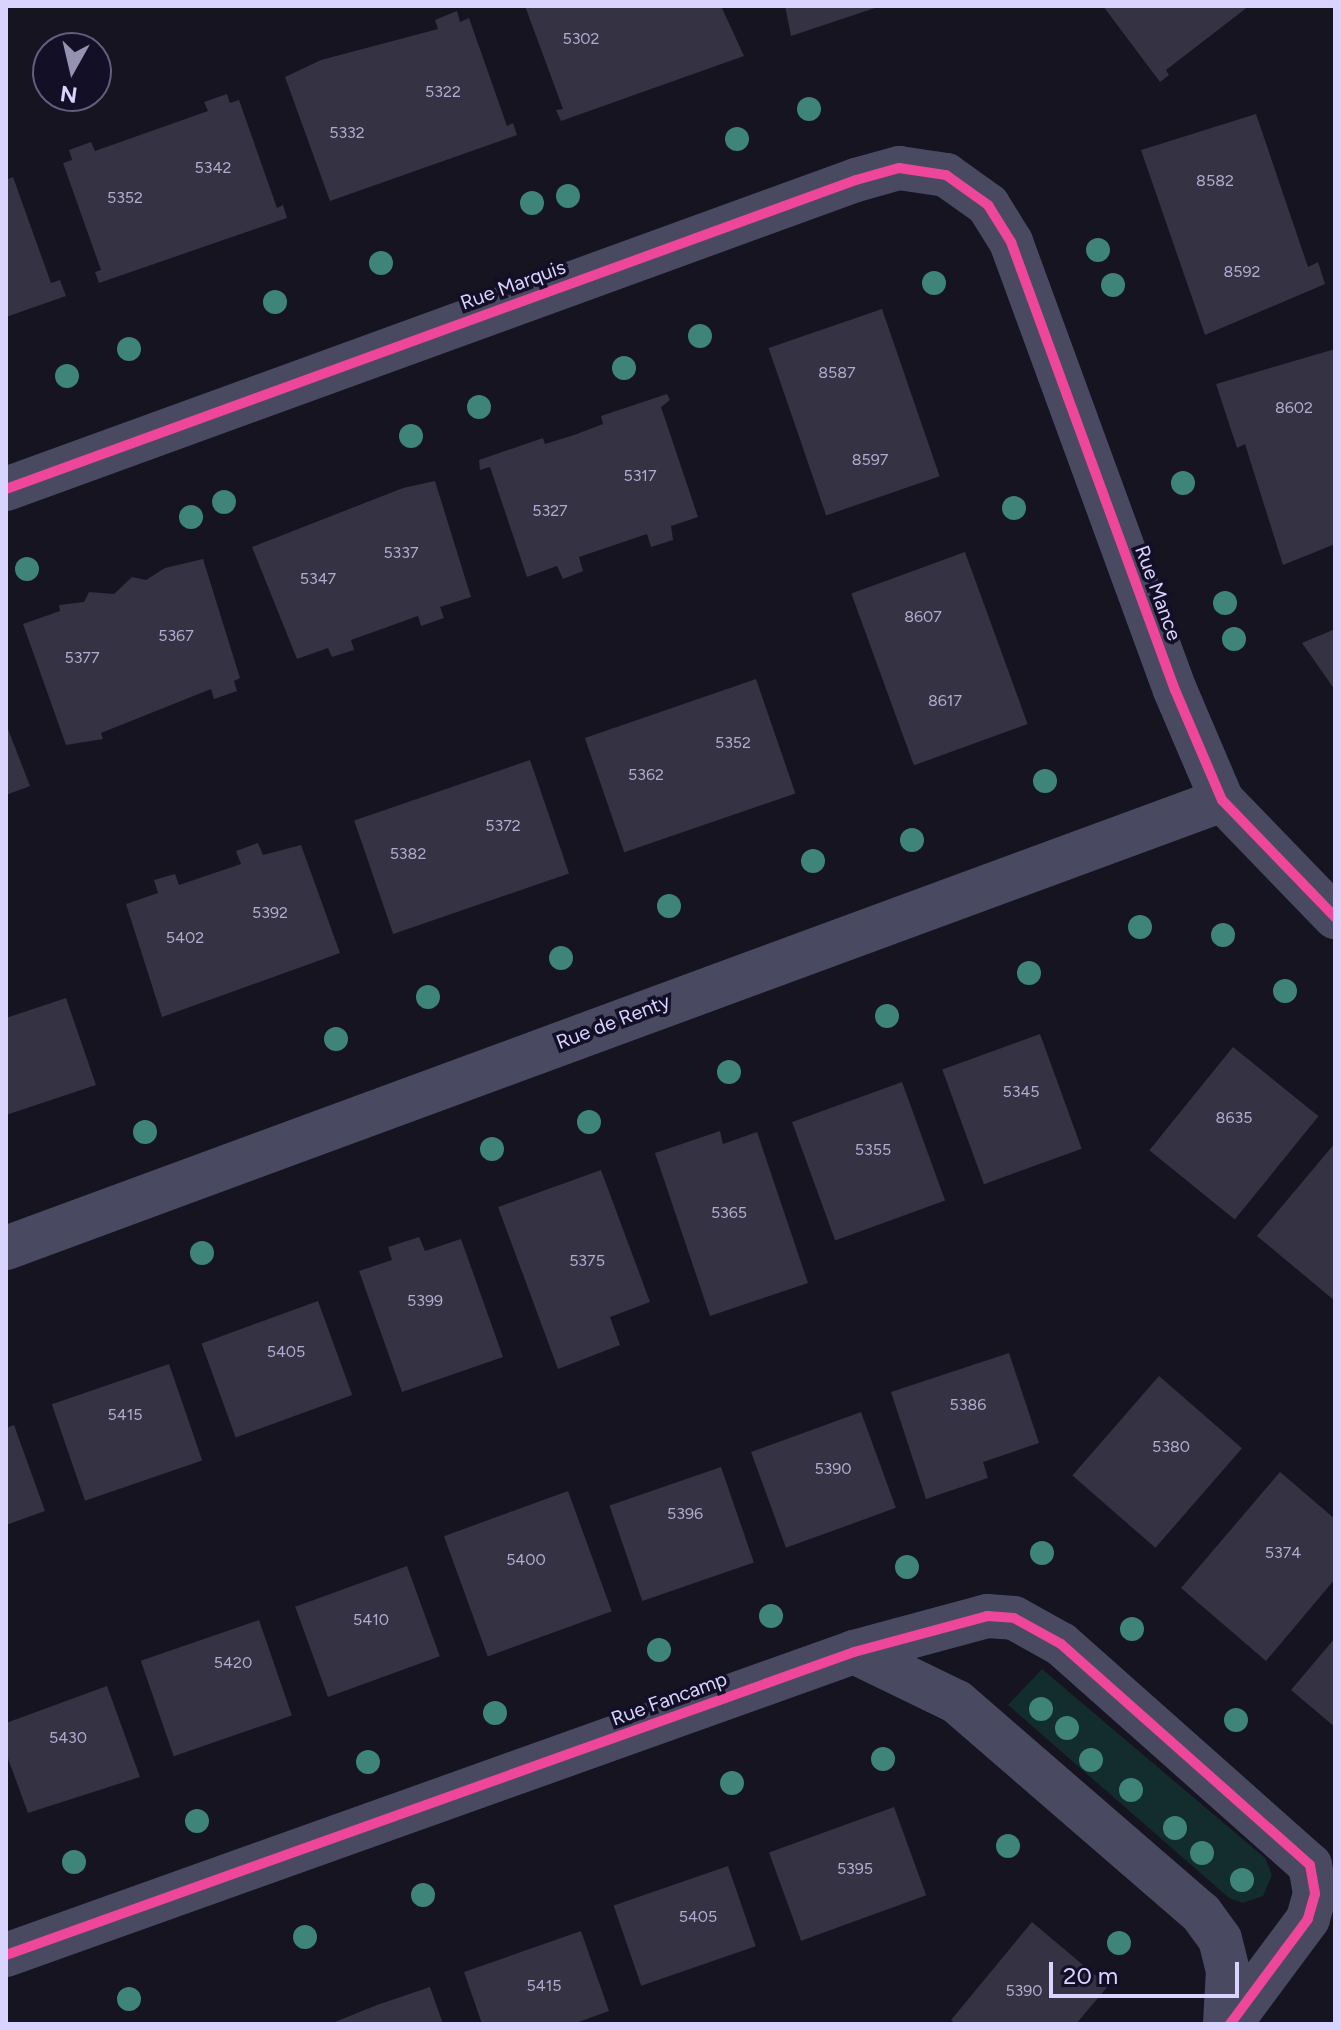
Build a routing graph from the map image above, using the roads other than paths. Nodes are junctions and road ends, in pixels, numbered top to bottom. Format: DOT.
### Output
graph roads {
  1 [pos="1011,242"];
  2 [pos="6,489"];
  3 [pos="1222,800"];
  4 [pos="1335,917"];
  5 [pos="6,1248"];
  6 [pos="854,1652"];
  7 [pos="6,1955"];
  8 [pos="1227,2024"];
  1 -- 2 [label="street, Rue Marquis"];
  1 -- 3 [label="street, Rue Mance"];
  3 -- 4 [label="street, Rue Mance"];
  3 -- 5 [label="street, Rue de Renty"];
  6 -- 7 [label="street, Rue Fancamp"];
  6 -- 8 [label="street"];
  6 -- 8 [label="street, Rue Fancamp"];
}
